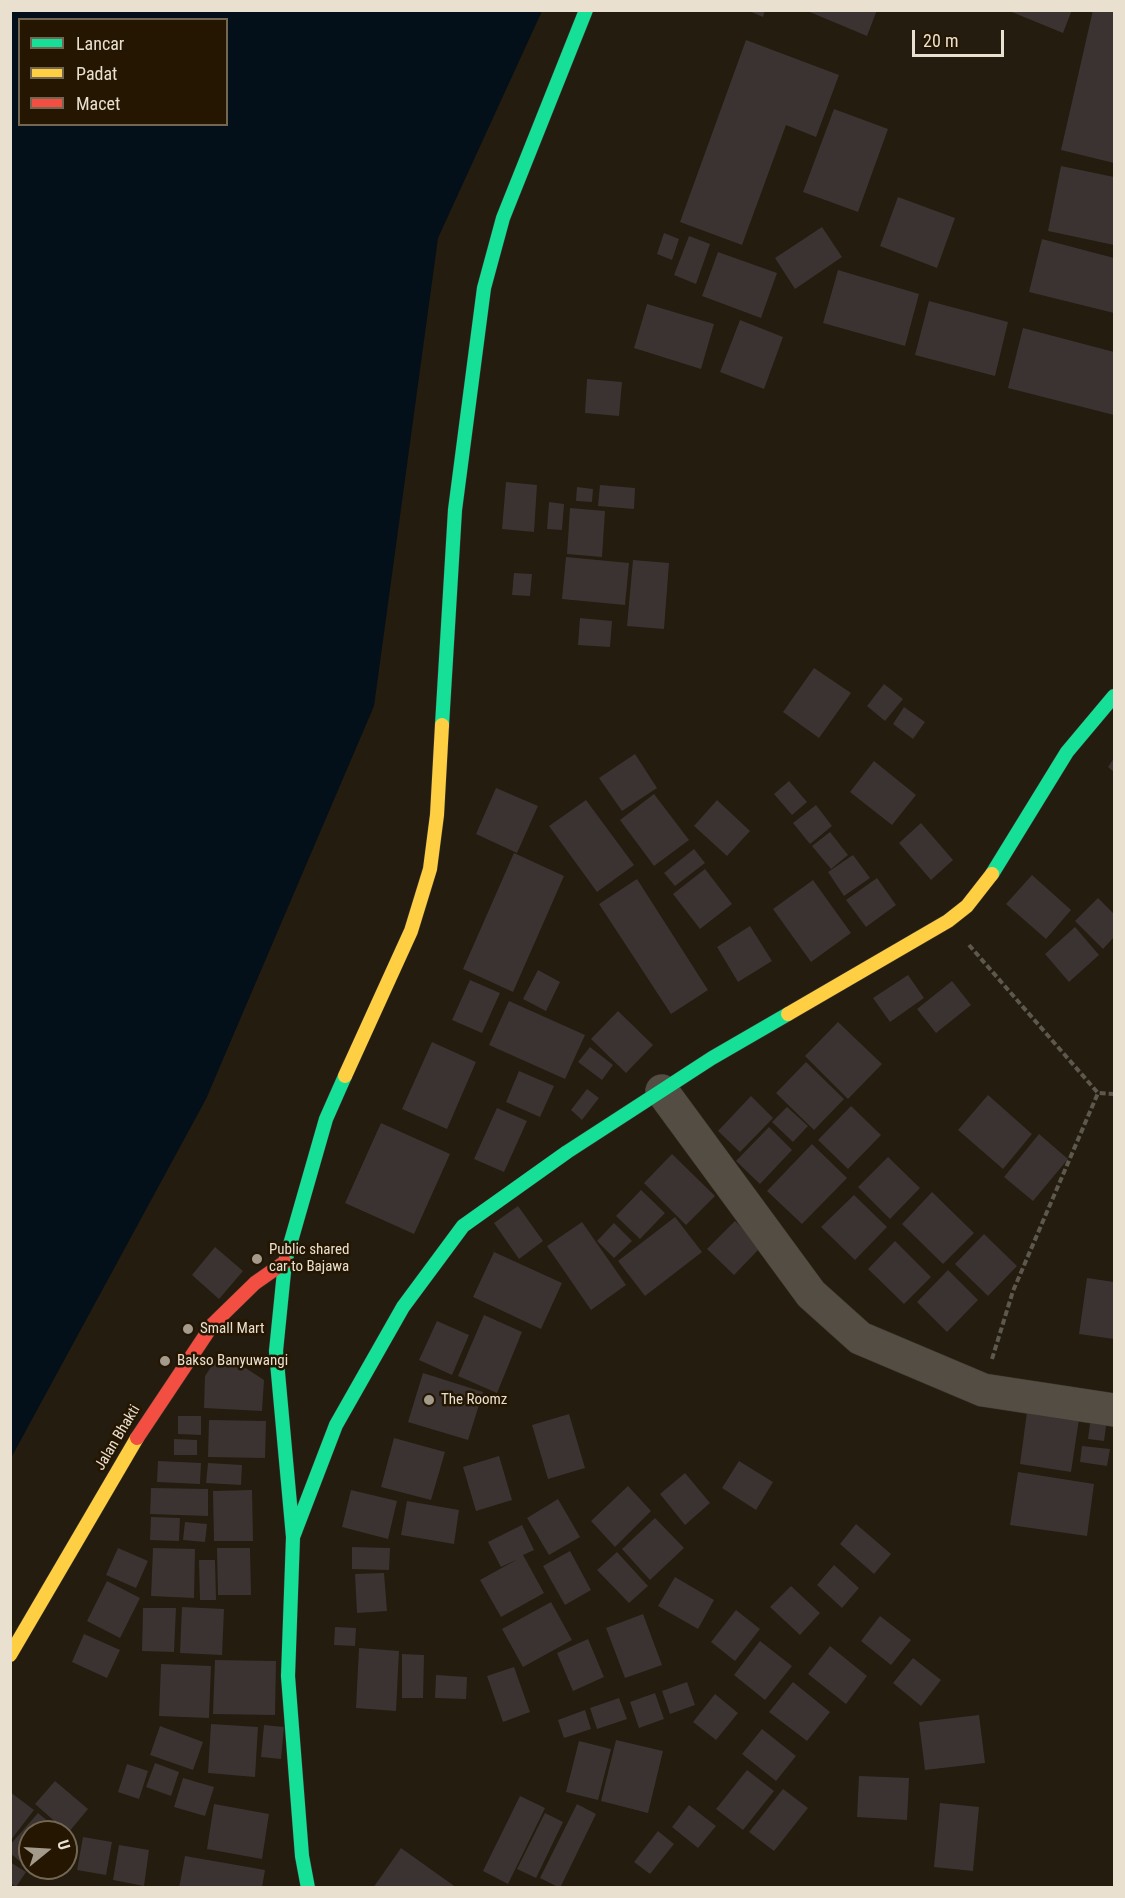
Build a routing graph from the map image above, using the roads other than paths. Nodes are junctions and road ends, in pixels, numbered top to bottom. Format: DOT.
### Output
graph roads {
  1 [pos="586,10"];
  2 [pos="1114,696"];
  3 [pos="662,1091"];
  4 [pos="285,1262"];
  5 [pos="1114,1410"];
  6 [pos="293,1537"];
  7 [pos="10,1655"];
  8 [pos="308,1887"];
  1 -- 4 [label="main road"];
  2 -- 3 [label="main road"];
  3 -- 5 [label="street"];
  3 -- 6 [label="main road"];
  4 -- 6 [label="main road"];
  4 -- 7 [label="main road, Jalan Bhakti"];
  6 -- 8 [label="main road"];
}
